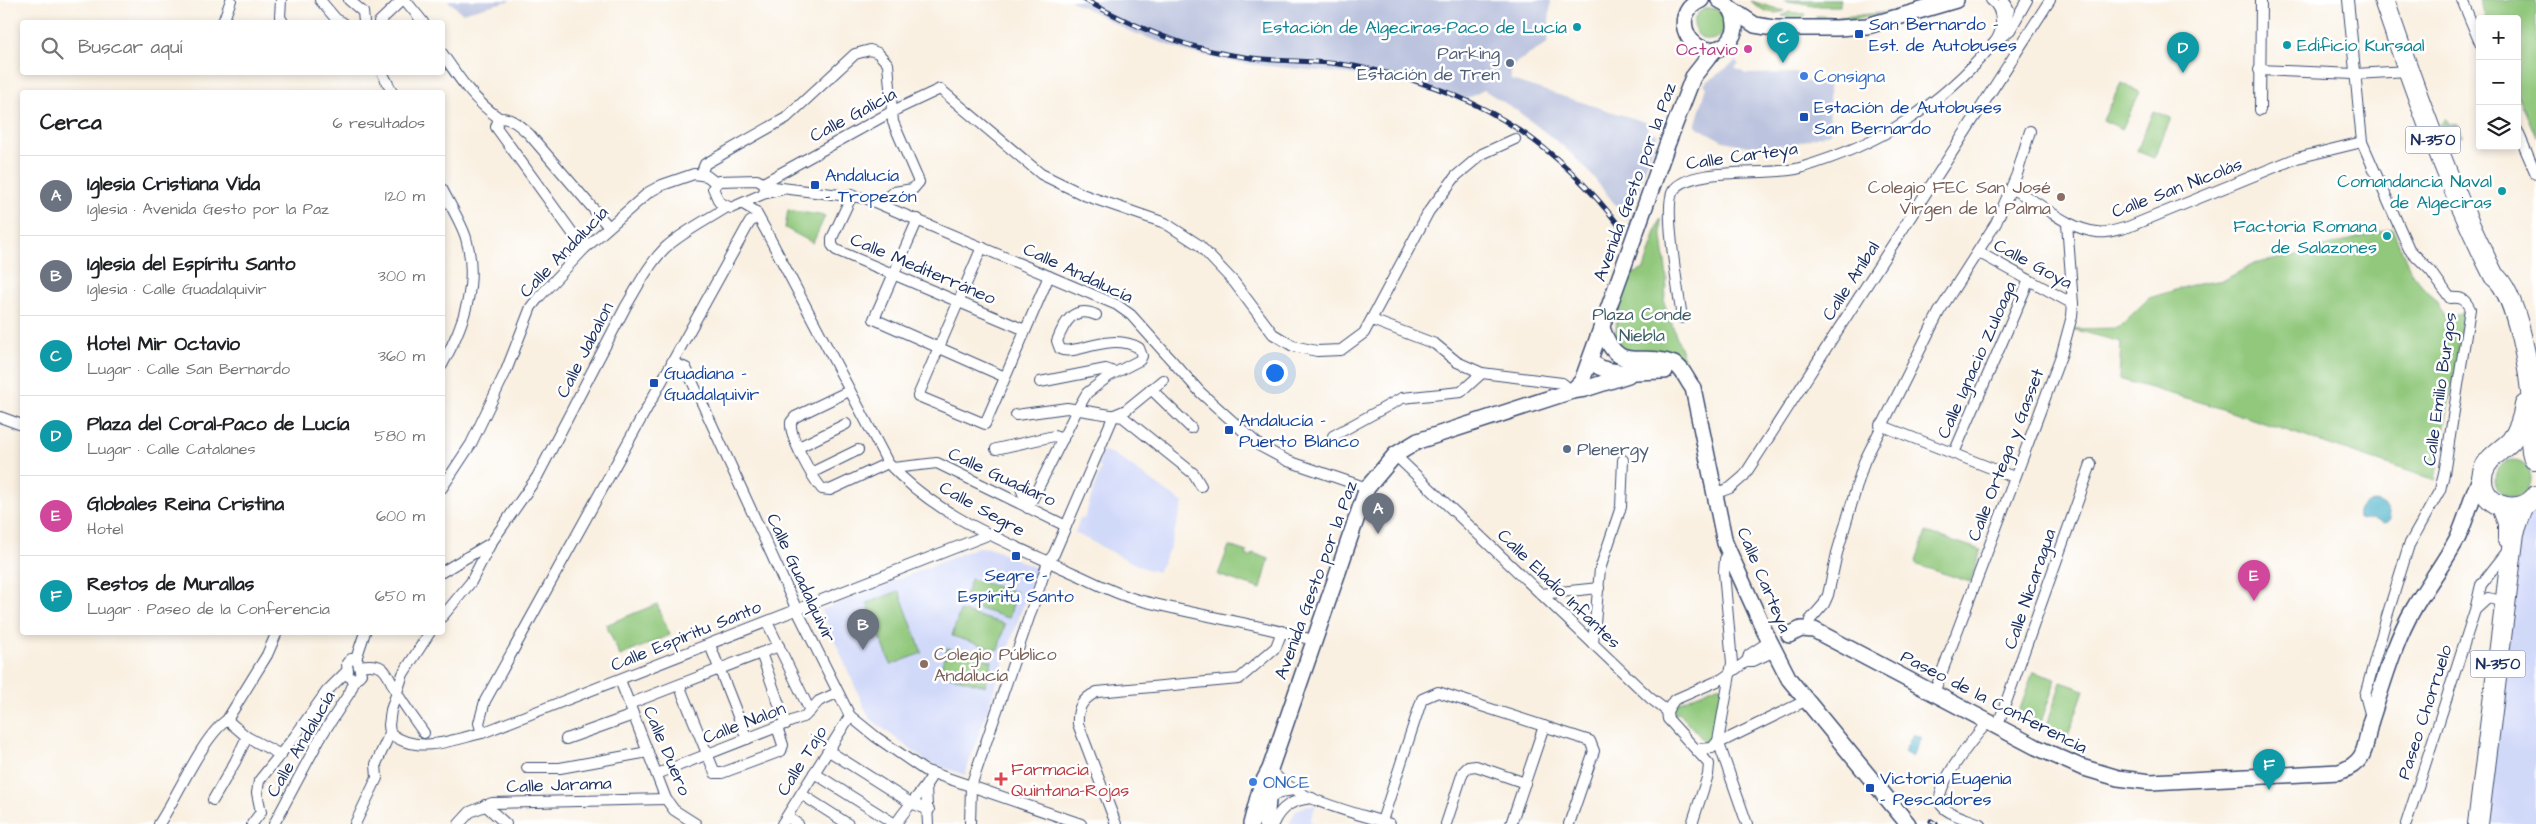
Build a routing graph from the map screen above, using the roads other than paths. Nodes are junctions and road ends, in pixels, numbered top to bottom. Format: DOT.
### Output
graph roads {
  1 [pos="231,0"];
  2 [pos="282,0"];
  3 [pos="320,0"];
  4 [pos="349,0"];
  5 [pos="404,0"];
  6 [pos="1701,0"];
  7 [pos="1956,0"];
  8 [pos="1991,0"];
  9 [pos="2004,0"];
  10 [pos="2027,0"];
  11 [pos="2050,0"];
  12 [pos="2262,0"];
  13 [pos="2348,0"];
  14 [pos="2384,0"];
  15 [pos="2462,0"];
  16 [pos="1725,3"];
  17 [pos="2010,5"];
  18 [pos="224,20"];
  19 [pos="282,20"];
  20 [pos="338,20"];
  21 [pos="364,20"];
  22 [pos="381,20"];
  23 [pos="420,20"];
  24 [pos="1773,28"];
  25 [pos="2476,33"];
  26 [pos="1998,36"];
  27 [pos="1730,40"];
  28 [pos="1695,45"];
  29 [pos="1715,49"];
  30 [pos="445,57"];
  31 [pos="2259,70"];
  32 [pos="2408,71"];
  33 [pos="2356,74"];
  34 [pos="384,75"];
  35 [pos="1693,77"];
  36 [pos="391,90"];
  37 [pos="2260,110"];
  38 [pos="891,112"];
  39 [pos="499,118"];
  40 [pos="2030,131"];
  41 [pos="1515,139"];
  42 [pos="2521,139"];
  43 [pos="2362,142"];
  44 [pos="782,172"];
  45 [pos="701,174"];
  46 [pos="2536,174"];
  47 [pos="716,183"];
  48 [pos="2011,188"];
  49 [pos="762,190"];
  50 [pos="784,190"];
  51 [pos="445,195"];
  52 [pos="852,195"];
  53 [pos="744,204"];
  54 [pos="881,204"];
  55 [pos="726,207"];
  56 [pos="757,214"];
  57 [pos="918,219"];
  58 [pos="2067,223"];
  59 [pos="608,226"];
  60 [pos="982,247"];
  61 [pos="584,249"];
  62 [pos="1978,252"];
  63 [pos="894,274"];
  64 [pos="1049,276"];
  65 [pos="2494,276"];
  66 [pos="2029,280"];
  67 [pos="959,302"];
  68 [pos="2073,304"];
  69 [pos="1096,315"];
  70 [pos="1682,318"];
  71 [pos="1372,320"];
  72 [pos="1602,328"];
  73 [pos="1025,330"];
  74 [pos="939,348"];
  75 [pos="1622,358"];
  76 [pos="445,360"];
  77 [pos="1590,360"];
  78 [pos="672,362"];
  79 [pos="1643,371"];
  80 [pos="1114,372"];
  81 [pos="1482,373"];
  82 [pos="1005,377"];
  83 [pos="1163,380"];
  84 [pos="1686,380"];
  85 [pos="1040,382"];
  86 [pos="1151,389"];
  87 [pos="1556,390"];
  88 [pos="849,391"];
  89 [pos="1572,391"];
  90 [pos="1077,410"];
  91 [pos="1016,415"];
  92 [pos="1114,415"];
  93 [pos="0,417"];
  94 [pos="20,423"];
  95 [pos="846,424"];
  96 [pos="1880,426"];
  97 [pos="1191,428"];
  98 [pos="1333,436"];
  99 [pos="1063,439"];
  100 [pos="799,447"];
  101 [pos="996,449"];
  102 [pos="858,450"];
  103 [pos="1954,453"];
  104 [pos="1395,455"];
  105 [pos="2495,455"];
  106 [pos="1623,460"];
  107 [pos="2535,461"];
  108 [pos="2091,464"];
  109 [pos="891,465"];
  110 [pos="811,473"];
  111 [pos="2483,473"];
  112 [pos="2014,477"];
  113 [pos="445,483"];
  114 [pos="1201,486"];
  115 [pos="1021,488"];
  116 [pos="1367,488"];
  117 [pos="1714,494"];
  118 [pos="2531,502"];
  119 [pos="2497,504"];
  120 [pos="2471,506"];
  121 [pos="1028,508"];
  122 [pos="1066,526"];
  123 [pos="990,534"];
  124 [pos="491,543"];
  125 [pos="1729,553"];
  126 [pos="2506,553"];
  127 [pos="1048,562"];
  128 [pos="445,570"];
  129 [pos="1599,588"];
  130 [pos="1540,594"];
  131 [pos="2499,605"];
  132 [pos="797,610"];
  133 [pos="2475,610"];
  134 [pos="445,614"];
  135 [pos="767,622"];
  136 [pos="1808,629"];
  137 [pos="1282,631"];
  138 [pos="277,635"];
  139 [pos="365,635"];
  140 [pos="428,635"];
  141 [pos="1313,640"];
  142 [pos="710,644"];
  143 [pos="1593,644"];
  144 [pos="779,646"];
  145 [pos="1772,646"];
  146 [pos="761,653"];
  147 [pos="358,663"];
  148 [pos="720,669"];
  149 [pos="348,670"];
  150 [pos="1731,674"];
  151 [pos="355,680"];
  152 [pos="620,680"];
  153 [pos="679,685"];
  154 [pos="397,692"];
  155 [pos="837,692"];
  156 [pos="1934,692"];
  157 [pos="1807,700"];
  158 [pos="629,704"];
  159 [pos="810,711"];
  160 [pos="1666,711"];
  161 [pos="634,715"];
  162 [pos="850,716"];
  163 [pos="2372,717"];
  164 [pos="227,720"];
  165 [pos="1992,723"];
  166 [pos="782,725"];
  167 [pos="1544,726"];
  168 [pos="390,733"];
  169 [pos="424,733"];
  170 [pos="482,733"];
  171 [pos="247,737"];
  172 [pos="566,739"];
  173 [pos="747,739"];
  174 [pos="1718,741"];
  175 [pos="1697,749"];
  176 [pos="828,750"];
  177 [pos="648,752"];
  178 [pos="281,755"];
  179 [pos="706,755"];
  180 [pos="527,768"];
  181 [pos="1270,769"];
  182 [pos="1709,769"];
  183 [pos="814,773"];
  184 [pos="933,773"];
  185 [pos="656,774"];
  186 [pos="1729,774"];
  187 [pos="1524,783"];
  188 [pos="972,786"];
  189 [pos="926,788"];
  190 [pos="1294,790"];
  191 [pos="801,794"];
  192 [pos="1267,798"];
  193 [pos="1313,798"];
  194 [pos="666,799"];
  195 [pos="213,800"];
  196 [pos="911,803"];
  197 [pos="485,805"];
  198 [pos="929,810"];
  199 [pos="1253,817"];
  200 [pos="784,820"];
  201 [pos="1386,823"];
  202 [pos="159,824"];
  203 [pos="252,824"];
  204 [pos="274,824"];
  205 [pos="354,824"];
  206 [pos="459,824"];
  207 [pos="506,824"];
  208 [pos="696,824"];
  209 [pos="798,824"];
  210 [pos="848,824"];
  211 [pos="896,824"];
  212 [pos="928,824"];
  213 [pos="970,824"];
  214 [pos="1081,824"];
  215 [pos="1116,824"];
  216 [pos="1266,824"];
  217 [pos="1273,824"];
  218 [pos="1446,824"];
  219 [pos="1510,824"];
  220 [pos="1569,824"];
  221 [pos="1692,824"];
  222 [pos="1747,824"];
  223 [pos="1908,824"];
  224 [pos="1980,824"];
  225 [pos="2406,824"];
  226 [pos="2472,824"];
  227 [pos="2478,824"];
  1 -- 18 [label="street"];
  2 -- 19 [label="street"];
  3 -- 20 [label="street"];
  4 -- 21 [label="street"];
  5 -- 22 [label="street"];
  5 -- 23 [label="street"];
  6 -- 28 [label="street"];
  7 -- 24 [label="street"];
  8 -- 26 [label="street"];
  9 -- 17 [label="street, Calle Carteya"];
  10 -- 26 [label="street, Calle Carteya"];
  11 -- 117 [label="street, Calle Aníbal"];
  12 -- 31 [label="street"];
  13 -- 33 [label="street, Calle Emilio Burgos"];
  14 -- 32 [label="highway, N-350"];
  15 -- 25 [label="street"];
  16 -- 24 [label="street"];
  16 -- 27 [label="street"];
  17 -- 26 [label="street, Calle Carteya"];
  24 -- 27 [label="street"];
  26 -- 70 [label="street, Calle Carteya"];
  27 -- 29 [label="street"];
  28 -- 29 [label="street"];
  28 -- 35 [label="street, Avenida Gesto por la Paz"];
  29 -- 35 [label="street, Avenida Gesto por la Paz"];
  30 -- 39 [label="street"];
  31 -- 33 [label="street"];
  31 -- 37 [label="street"];
  32 -- 33 [label="street"];
  32 -- 65 [label="highway, N-350"];
  33 -- 43 [label="street, Calle Emilio Burgos"];
  34 -- 36 [label="street"];
  35 -- 72 [label="street, Avenida Gesto por la Paz, bridge"];
  38 -- 44 [label="street, Calle Galicia"];
  38 -- 45 [label="street"];
  38 -- 54 [label="street"];
  38 -- 71 [label="street, Calle Galicia"];
  39 -- 59 [label="street"];
  39 -- 61 [label="street"];
  40 -- 48 [label="street"];
  41 -- 71 [label="street"];
  42 -- 46 [label="street"];
  43 -- 58 [label="street, Calle San Nicolás"];
  43 -- 163 [label="street, Calle Emilio Burgos"];
  44 -- 49 [label="street, Calle Galicia"];
  44 -- 50 [label="street"];
  45 -- 47 [label="street"];
  45 -- 59 [label="street, Calle Andalucía"];
  47 -- 49 [label="street"];
  47 -- 55 [label="street"];
  48 -- 58 [label="street, Calle San Nicolás"];
  48 -- 62 [label="street"];
  49 -- 50 [label="street, Calle Andalucía"];
  49 -- 53 [label="street"];
  49 -- 56 [label="street"];
  50 -- 52 [label="street, Calle Andalucía"];
  51 -- 76 [label="street"];
  52 -- 54 [label="street, Calle Andalucía"];
  52 -- 63 [label="street, Calle Mediterráneo"];
  53 -- 55 [label="street"];
  53 -- 56 [label="street, Calle Segre"];
  54 -- 57 [label="street, Calle Andalucía"];
  55 -- 124 [label="street, Calle Jabalon"];
  56 -- 78 [label="street"];
  56 -- 88 [label="street, Calle Segre"];
  57 -- 60 [label="street, Calle Andalucía"];
  57 -- 63 [label="street"];
  58 -- 68 [label="street, Calle Ortega y Gasset"];
  59 -- 61 [label="street, Calle Andalucía"];
  60 -- 64 [label="street, Calle Andalucía"];
  60 -- 67 [label="street"];
  61 -- 113 [label="street, Calle Andalucía"];
  62 -- 66 [label="street, Calle Goya"];
  62 -- 96 [label="street"];
  63 -- 67 [label="street, Calle Mediterráneo"];
  63 -- 74 [label="street"];
  64 -- 73 [label="street"];
  64 -- 116 [label="street, Calle Andalucía"];
  65 -- 105 [label="highway, N-350"];
  65 -- 107 [label="highway, N-350"];
  66 -- 68 [label="street, Calle Goya"];
  66 -- 103 [label="street, Calle Ignacio Zuloaga"];
  67 -- 73 [label="street, Calle Mediterráneo"];
  67 -- 74 [label="street"];
  68 -- 112 [label="street, Calle Ortega y Gasset"];
  69 -- 80 [label="street"];
  71 -- 81 [label="street"];
  72 -- 75 [label="street"];
  72 -- 77 [label="street, Avenida Gesto por la Paz"];
  73 -- 82 [label="street"];
  74 -- 82 [label="street"];
  74 -- 82 [label="street"];
  75 -- 77 [label="street"];
  75 -- 84 [label="street"];
  77 -- 79 [label="street"];
  77 -- 89 [label="street, Avenida Gesto por la Paz"];
  78 -- 132 [label="street, Calle Guadalquivir"];
  78 -- 170 [label="street"];
  79 -- 84 [label="street"];
  79 -- 89 [label="street"];
  80 -- 85 [label="street"];
  80 -- 90 [label="street"];
  81 -- 87 [label="street"];
  81 -- 98 [label="street"];
  83 -- 86 [label="street"];
  84 -- 117 [label="street, Calle Carteya"];
  86 -- 92 [label="street"];
  86 -- 97 [label="street"];
  87 -- 89 [label="street, Avenida Gesto por la Paz"];
  87 -- 104 [label="street, Avenida Gesto por la Paz"];
  88 -- 100 [label="street, Calle Guadiaro"];
  88 -- 109 [label="street, Calle Segre"];
  90 -- 91 [label="street"];
  90 -- 92 [label="street"];
  90 -- 99 [label="street"];
  92 -- 114 [label="street"];
  92 -- 122 [label="street"];
  93 -- 94 [label="street"];
  95 -- 100 [label="street"];
  96 -- 103 [label="street"];
  96 -- 136 [label="street"];
  99 -- 101 [label="street"];
  99 -- 121 [label="street"];
  100 -- 110 [label="street, Calle Guadiaro"];
  102 -- 110 [label="street"];
  103 -- 112 [label="street"];
  104 -- 116 [label="street, Avenida Gesto por la Paz"];
  104 -- 130 [label="street, Calle Eladio Infantes"];
  105 -- 107 [label="highway, N-350"];
  105 -- 111 [label="highway, N-350"];
  106 -- 129 [label="street"];
  108 -- 165 [label="street, Calle Nicaragua"];
  109 -- 110 [label="street, Calle Guadiaro"];
  109 -- 121 [label="street, Calle Guadiaro"];
  109 -- 123 [label="street, Calle Segre"];
  111 -- 119 [label="highway, N-350"];
  111 -- 120 [label="street, Paseo de la Conferencia"];
  112 -- 156 [label="street, Calle Ortega y Gasset"];
  115 -- 121 [label="street"];
  116 -- 141 [label="street, Avenida Gesto por la Paz"];
  117 -- 125 [label="street, Calle Carteya"];
  118 -- 119 [label="highway, N-350"];
  118 -- 227 [label="highway, N-350"];
  119 -- 120 [label="street"];
  119 -- 126 [label="highway, N-350"];
  120 -- 163 [label="street, Paseo de la Conferencia"];
  121 -- 122 [label="street, Calle Guadiaro"];
  122 -- 127 [label="street"];
  123 -- 127 [label="street, Calle Segre"];
  123 -- 132 [label="street, Calle Espiritu Santo"];
  124 -- 128 [label="street"];
  124 -- 134 [label="street"];
  125 -- 145 [label="street, Calle Carteya"];
  125 -- 150 [label="street"];
  126 -- 131 [label="highway, N-350"];
  126 -- 133 [label="street, Paseo Chorruelo"];
  127 -- 137 [label="street, Calle Segre"];
  127 -- 188 [label="street"];
  129 -- 130 [label="street"];
  129 -- 143 [label="street"];
  130 -- 143 [label="street, Calle Eladio Infantes"];
  131 -- 133 [label="street"];
  131 -- 226 [label="highway, N-350"];
  132 -- 135 [label="street, Calle Espiritu Santo"];
  132 -- 155 [label="street, Calle Guadalquivir"];
  133 -- 225 [label="street, Paseo Chorruelo"];
  135 -- 142 [label="street, Calle Espiritu Santo"];
  135 -- 144 [label="street"];
  136 -- 145 [label="street"];
  136 -- 156 [label="street, Paseo de la Conferencia"];
  137 -- 141 [label="street, Calle Segre"];
  137 -- 215 [label="street"];
  138 -- 164 [label="street"];
  139 -- 147 [label="street, Calle Andalucía"];
  140 -- 154 [label="street"];
  141 -- 181 [label="street, Avenida Gesto por la Paz"];
  142 -- 148 [label="street"];
  142 -- 152 [label="street, Calle Espiritu Santo"];
  143 -- 160 [label="street, Calle Eladio Infantes"];
  144 -- 146 [label="street"];
  144 -- 159 [label="street"];
  145 -- 150 [label="street"];
  145 -- 157 [label="street, Calle Carteya"];
  146 -- 148 [label="street"];
  146 -- 166 [label="street"];
  147 -- 149 [label="street"];
  147 -- 151 [label="street, Calle Andalucía"];
  147 -- 154 [label="street"];
  148 -- 153 [label="street"];
  148 -- 173 [label="street"];
  149 -- 151 [label="street"];
  149 -- 178 [label="street"];
  150 -- 160 [label="street"];
  150 -- 174 [label="street"];
  151 -- 204 [label="street, Calle Andalucía"];
  152 -- 158 [label="street, Calle Duero"];
  152 -- 170 [label="street, Calle Espiritu Santo"];
  153 -- 158 [label="street"];
  153 -- 179 [label="street"];
  154 -- 168 [label="street"];
  154 -- 169 [label="street"];
  155 -- 159 [label="street, Calle Nalon"];
  155 -- 162 [label="street, Calle Guadalquivir"];
  156 -- 165 [label="street, Paseo de la Conferencia"];
  157 -- 174 [label="street"];
  157 -- 223 [label="street, Calle Carteya"];
  158 -- 161 [label="street, Calle Duero"];
  159 -- 166 [label="street, Calle Nalon"];
  160 -- 175 [label="street, Calle Eladio Infantes"];
  161 -- 172 [label="street"];
  161 -- 177 [label="street, Calle Duero"];
  162 -- 176 [label="street, Calle Tajo"];
  162 -- 184 [label="street, Calle Guadalquivir"];
  163 -- 165 [label="street, Paseo de la Conferencia"];
  164 -- 171 [label="street"];
  164 -- 202 [label="street"];
  165 -- 224 [label="street"];
  166 -- 173 [label="street, Calle Nalon"];
  166 -- 179 [label="street"];
  167 -- 187 [label="street"];
  167 -- 201 [label="street"];
  167 -- 220 [label="street"];
  168 -- 170 [label="street, Calle Espiritu Santo"];
  168 -- 205 [label="street"];
  171 -- 178 [label="street"];
  171 -- 195 [label="street"];
  173 -- 179 [label="street, Calle Nalon"];
  174 -- 175 [label="street"];
  174 -- 186 [label="street"];
  175 -- 182 [label="street, Calle Eladio Infantes"];
  176 -- 183 [label="street, Calle Tajo"];
  176 -- 196 [label="street"];
  177 -- 180 [label="street"];
  177 -- 185 [label="street, Calle Duero"];
  178 -- 203 [label="street"];
  179 -- 185 [label="street, Calle Nalon"];
  181 -- 190 [label="street"];
  181 -- 192 [label="street, Avenida Gesto por la Paz"];
  181 -- 199 [label="street, Avenida Gesto por la Paz"];
  182 -- 186 [label="street"];
  182 -- 221 [label="street"];
  183 -- 191 [label="street, Calle Tajo"];
  183 -- 211 [label="street"];
  184 -- 188 [label="street, Calle Guadalquivir"];
  184 -- 189 [label="street"];
  185 -- 194 [label="street, Calle Duero"];
  186 -- 222 [label="street"];
  187 -- 218 [label="street"];
  187 -- 219 [label="street"];
  188 -- 213 [label="street"];
  188 -- 214 [label="street, Calle Guadalquivir"];
  189 -- 196 [label="street"];
  189 -- 198 [label="street"];
  190 -- 192 [label="street"];
  190 -- 193 [label="street"];
  191 -- 200 [label="street, Calle Tajo"];
  191 -- 210 [label="street"];
  192 -- 199 [label="street"];
  192 -- 216 [label="street, Avenida Gesto por la Paz"];
  193 -- 201 [label="street"];
  193 -- 217 [label="street"];
  194 -- 197 [label="street, Calle Jarama"];
  194 -- 208 [label="street, Calle Duero"];
  196 -- 198 [label="street"];
  196 -- 211 [label="street"];
  197 -- 206 [label="street, Calle Jarama"];
  197 -- 207 [label="street"];
  198 -- 212 [label="street"];
  200 -- 209 [label="street"];
}
